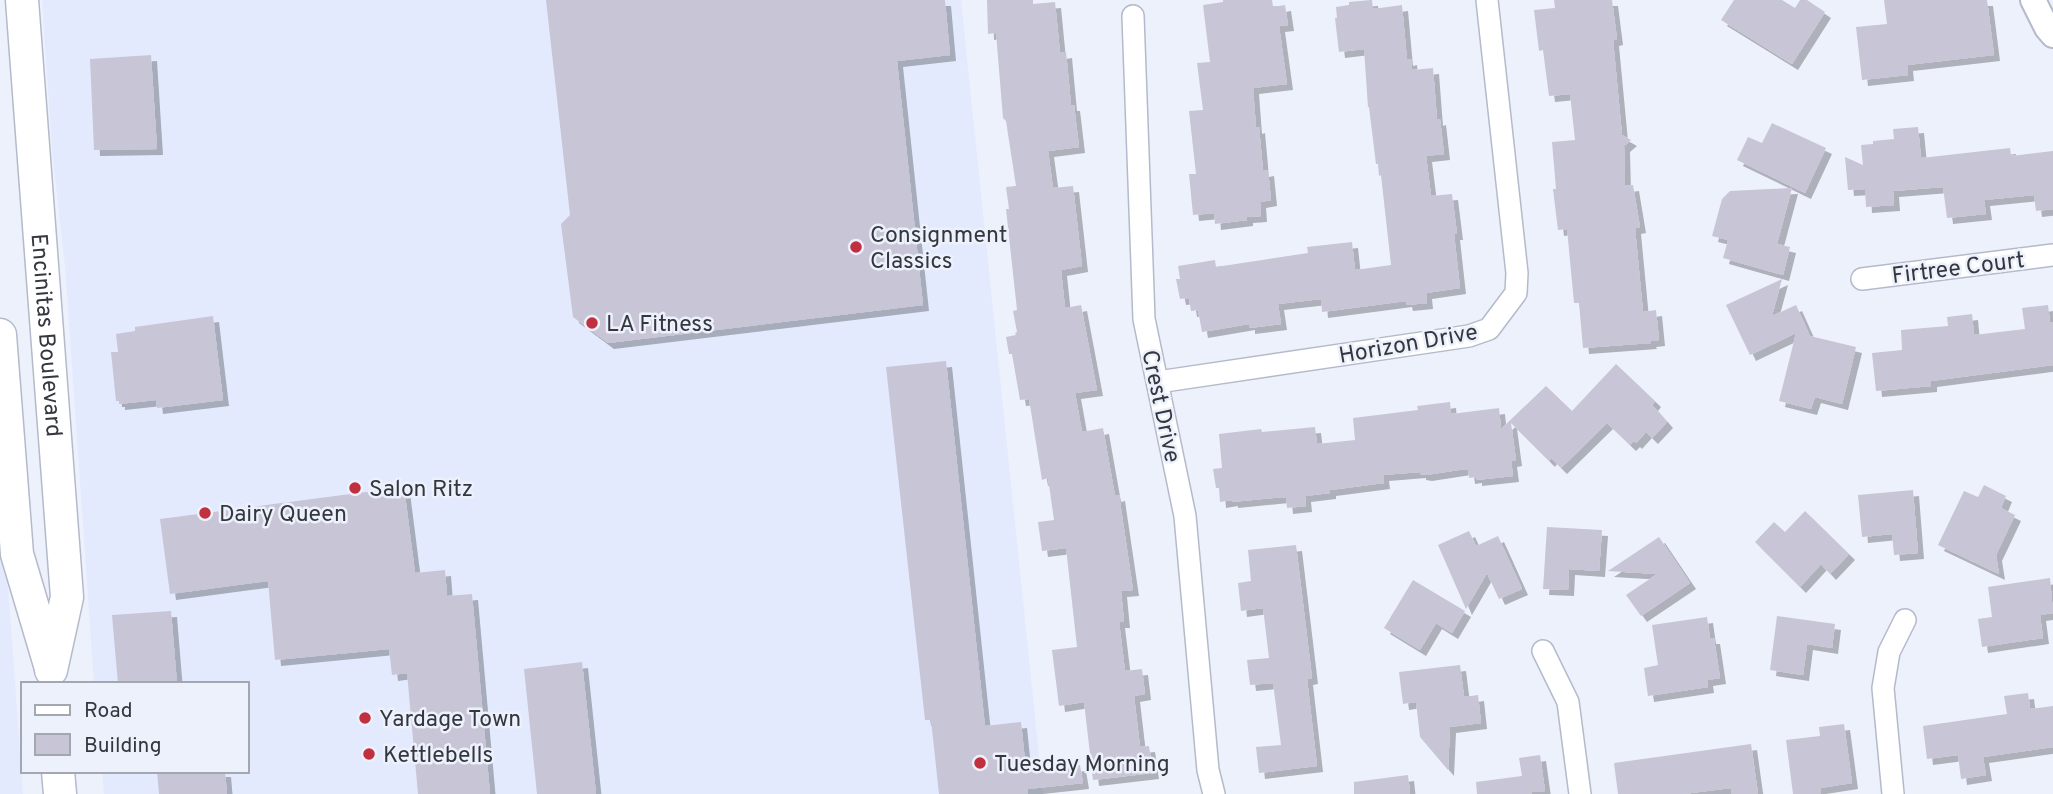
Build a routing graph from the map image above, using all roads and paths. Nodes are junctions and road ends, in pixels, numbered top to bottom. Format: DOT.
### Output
graph roads {
  1 [pos="22,0"];
  2 [pos="1487,0"];
  3 [pos="2033,0"];
  4 [pos="1133,16"];
  5 [pos="2053,35"];
  6 [pos="2053,255"];
  7 [pos="1862,279"];
  8 [pos="0,335"];
  9 [pos="1158,382"];
  10 [pos="2,388"];
  11 [pos="1905,620"];
  12 [pos="1542,652"];
  13 [pos="52,677"];
  14 [pos="58,773"];
  15 [pos="60,794"];
  16 [pos="1214,794"];
  17 [pos="1580,794"];
  18 [pos="1894,794"];
  1 -- 13 [label="main road, Encinitas Boulevard"];
  2 -- 9 [label="street, Horizon Drive"];
  3 -- 5 [label="street"];
  4 -- 9 [label="street, Crest Drive"];
  6 -- 7 [label="street, Firtree Court"];
  8 -- 10 [label="main road, Encinitas Boulevard"];
  9 -- 16 [label="street, Crest Drive"];
  10 -- 13 [label="main road, Encinitas Boulevard"];
  11 -- 18 [label="street"];
  12 -- 17 [label="street"];
  14 -- 15 [label="main road"];
}
